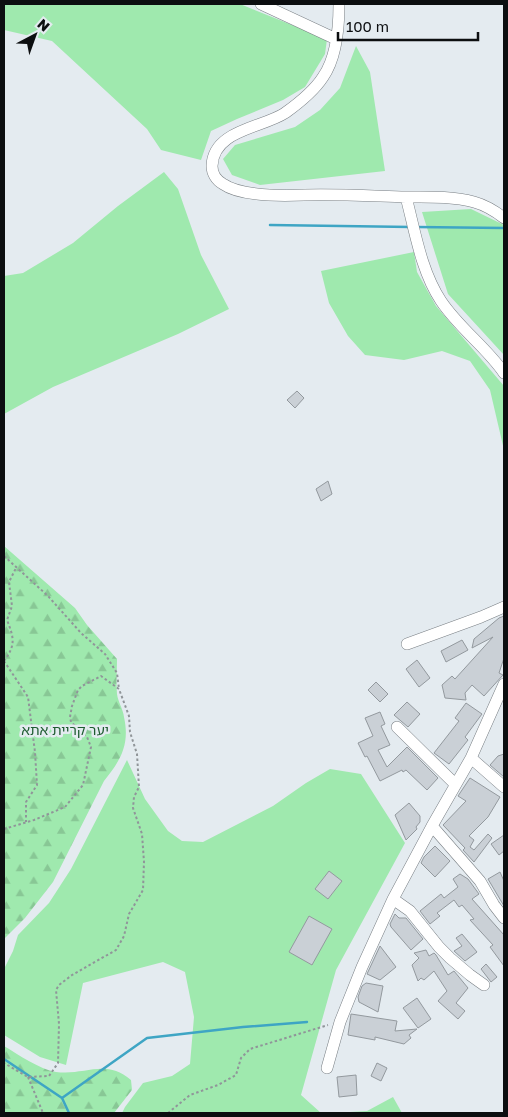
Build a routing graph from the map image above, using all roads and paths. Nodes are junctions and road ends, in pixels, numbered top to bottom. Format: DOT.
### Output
graph roads {
  1 [pos="260,4"];
  2 [pos="339,4"];
  3 [pos="336,39"];
  4 [pos="406,197"];
  5 [pos="504,218"];
  6 [pos="504,373"];
  7 [pos="4,556"];
  8 [pos="16,568"];
  9 [pos="504,607"];
  10 [pos="407,644"];
  11 [pos="4,661"];
  12 [pos="504,684"];
  13 [pos="119,689"];
  14 [pos="397,727"];
  15 [pos="471,758"];
  16 [pos="455,784"];
  17 [pos="504,787"];
  18 [pos="26,822"];
  19 [pos="432,826"];
  20 [pos="4,829"];
  21 [pos="393,899"];
  22 [pos="504,918"];
  23 [pos="484,985"];
  24 [pos="340,1022"];
  25 [pos="4,1063"];
  26 [pos="327,1068"];
  27 [pos="28,1077"];
  28 [pos="43,1113"];
  29 [pos="168,1113"];
  1 -- 3 [label="street"];
  2 -- 3 [label="street"];
  3 -- 4 [label="street"];
  4 -- 5 [label="street"];
  4 -- 6 [label="street"];
  7 -- 8 [label="path"];
  8 -- 11 [label="path"];
  8 -- 13 [label="path"];
  9 -- 10 [label="street"];
  11 -- 18 [label="path"];
  12 -- 15 [label="street"];
  13 -- 18 [label="path"];
  13 -- 27 [label="path"];
  14 -- 16 [label="street"];
  15 -- 16 [label="street"];
  15 -- 17 [label="street"];
  16 -- 19 [label="street"];
  18 -- 20 [label="path"];
  19 -- 21 [label="street"];
  19 -- 22 [label="street"];
  21 -- 23 [label="street"];
  21 -- 24 [label="street"];
  24 -- 26 [label="street"];
  24 -- 29 [label="path"];
  25 -- 27 [label="path"];
  27 -- 28 [label="path"];
}
